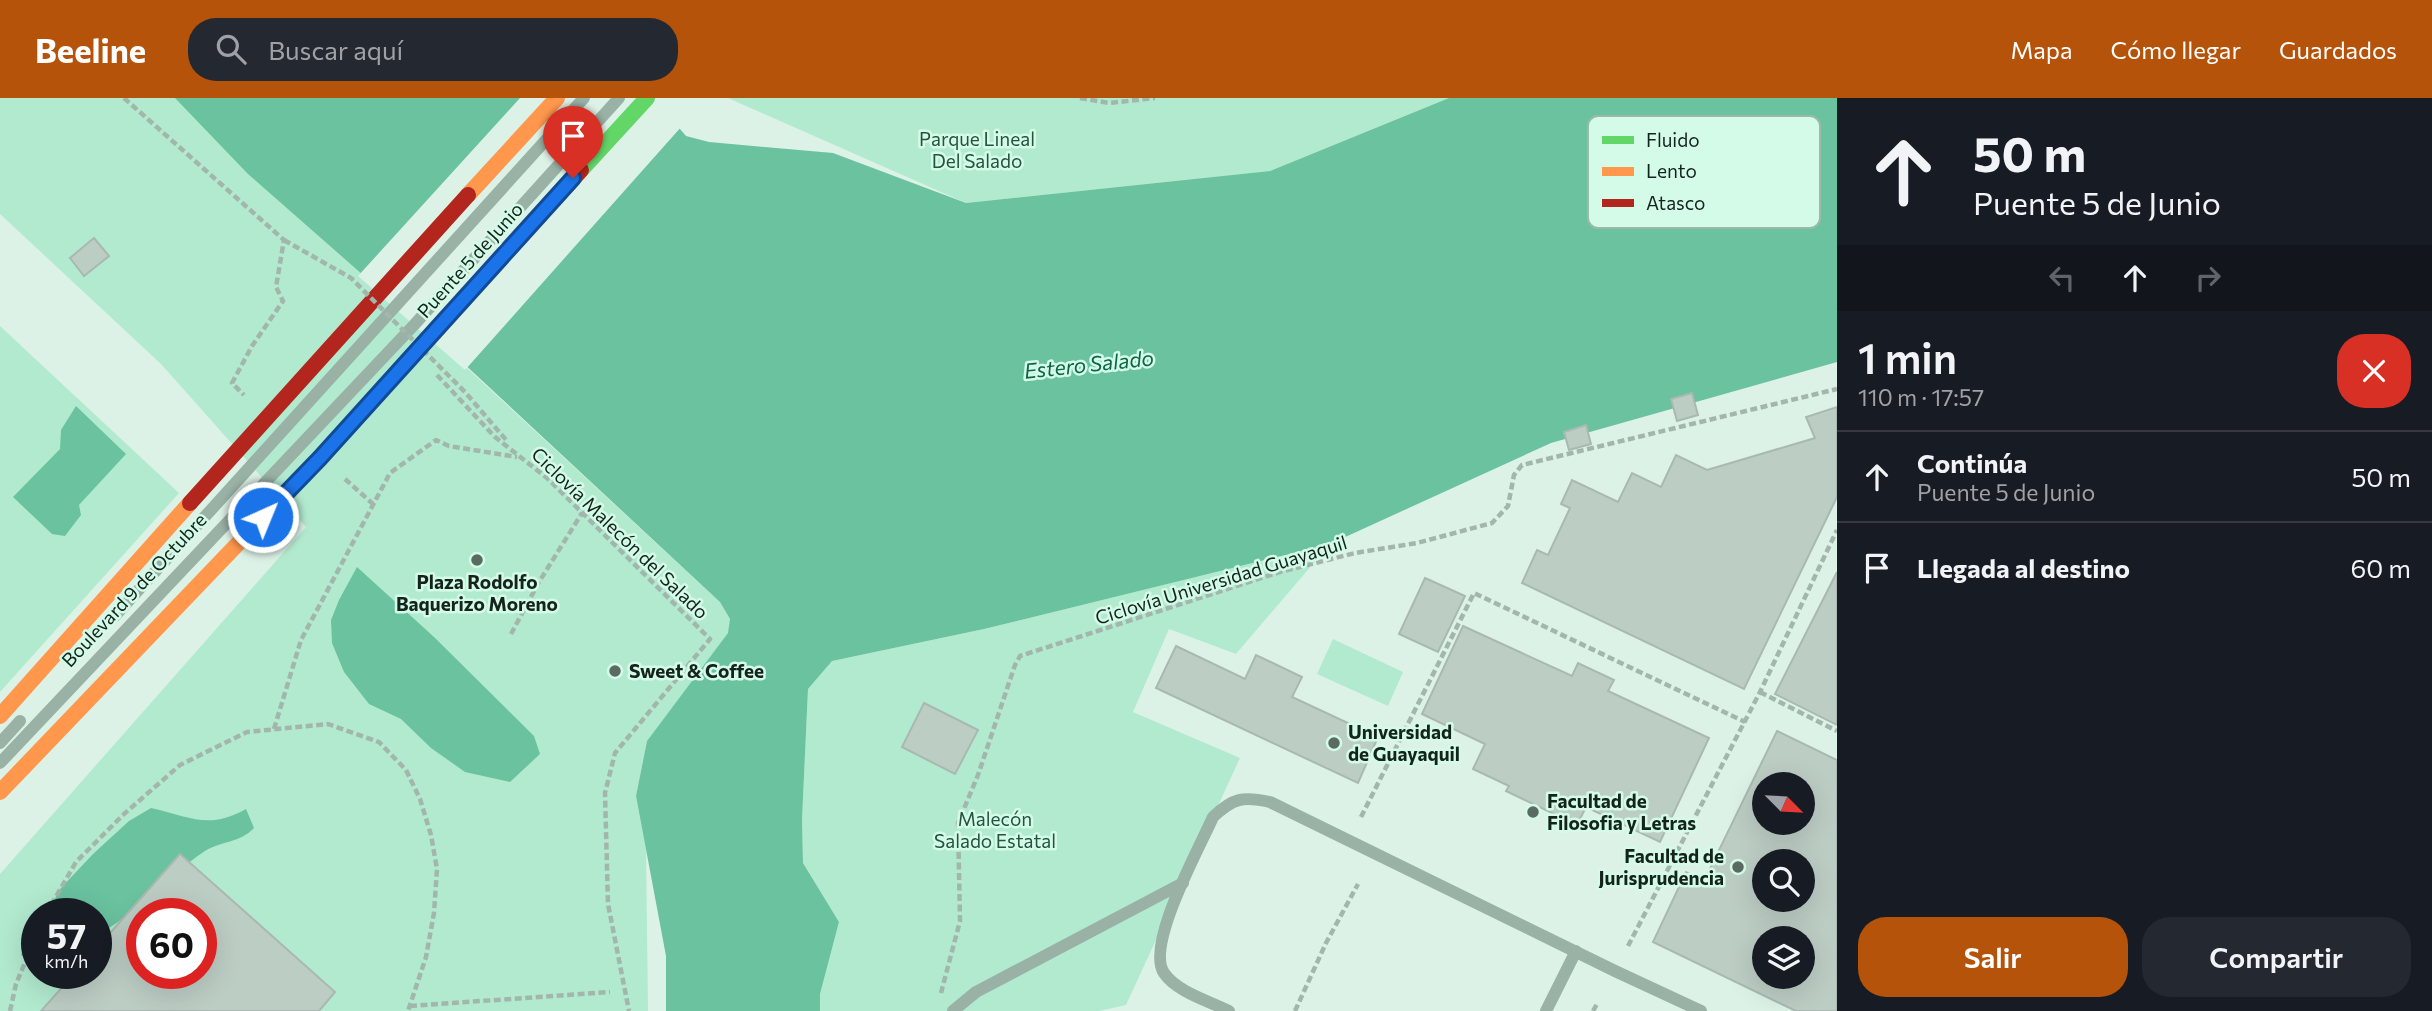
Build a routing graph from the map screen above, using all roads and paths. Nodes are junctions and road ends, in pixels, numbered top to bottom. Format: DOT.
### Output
graph roads {
  1 [pos="124,98"];
  2 [pos="557,98"];
  3 [pos="584,98"];
  4 [pos="619,98"];
  5 [pos="647,98"];
  6 [pos="1080,98"];
  7 [pos="1155,98"];
  8 [pos="285,240"];
  9 [pos="414,325"];
  10 [pos="376,329"];
  11 [pos="428,365"];
  12 [pos="1837,389"];
  13 [pos="268,416"];
  14 [pos="520,457"];
  15 [pos="582,513"];
  16 [pos="1837,530"];
  17 [pos="103,629"];
  18 [pos="511,634"];
  19 [pos="1760,692"];
  20 [pos="28,712"];
  21 [pos="0,716"];
  22 [pos="1745,722"];
  23 [pos="274,729"];
  24 [pos="1837,731"];
  25 [pos="0,743"];
  26 [pos="0,763"];
  27 [pos="0,792"];
  28 [pos="1361,817"];
  29 [pos="1183,883"];
  30 [pos="1358,884"];
  31 [pos="55,898"];
  32 [pos="1628,946"];
  33 [pos="1576,951"];
  34 [pos="21,972"];
  35 [pos="610,992"];
  36 [pos="940,998"];
  37 [pos="1597,1004"];
  38 [pos="409,1009"];
  39 [pos="10,1011"];
  40 [pos="629,1011"];
  41 [pos="953,1011"];
  42 [pos="1229,1011"];
  43 [pos="1295,1011"];
  44 [pos="1546,1011"];
  45 [pos="1593,1011"];
  46 [pos="1701,1011"];
  1 -- 8 [label="path"];
  2 -- 13 [label="main road, Boulevard 9 de Octubre"];
  3 -- 10 [label="lane, Puente 5 de Junio"];
  4 -- 9 [label="lane, Puente 5 de Junio"];
  5 -- 27 [label="main road, Puente 5 de Junio"];
  6 -- 7 [label="path"];
  8 -- 13 [label="path"];
  8 -- 14 [label="path, bridge"];
  9 -- 26 [label="lane, Boulevard 9 de Octubre"];
  10 -- 17 [label="lane, Boulevard 9 de Octubre"];
  11 -- 14 [label="path, Ciclovía Malecón del Salado"];
  12 -- 36 [label="path, Ciclovía Universidad Guayaquil"];
  13 -- 21 [label="main road, Boulevard 9 de Octubre"];
  14 -- 15 [label="path, Ciclovía Malecón del Salado"];
  14 -- 23 [label="path"];
  15 -- 18 [label="path"];
  15 -- 40 [label="path, Ciclovía Malecón del Salado"];
  16 -- 19 [label="path"];
  19 -- 22 [label="path"];
  19 -- 24 [label="path"];
  20 -- 25 [label="lane"];
  22 -- 28 [label="path"];
  22 -- 32 [label="path"];
  23 -- 31 [label="path"];
  23 -- 38 [label="path"];
  29 -- 33 [label="lane"];
  29 -- 41 [label="lane"];
  29 -- 42 [label="lane"];
  30 -- 43 [label="path"];
  33 -- 44 [label="lane"];
  33 -- 46 [label="lane"];
  34 -- 39 [label="path"];
  35 -- 38 [label="path"];
  37 -- 45 [label="path"];
}
